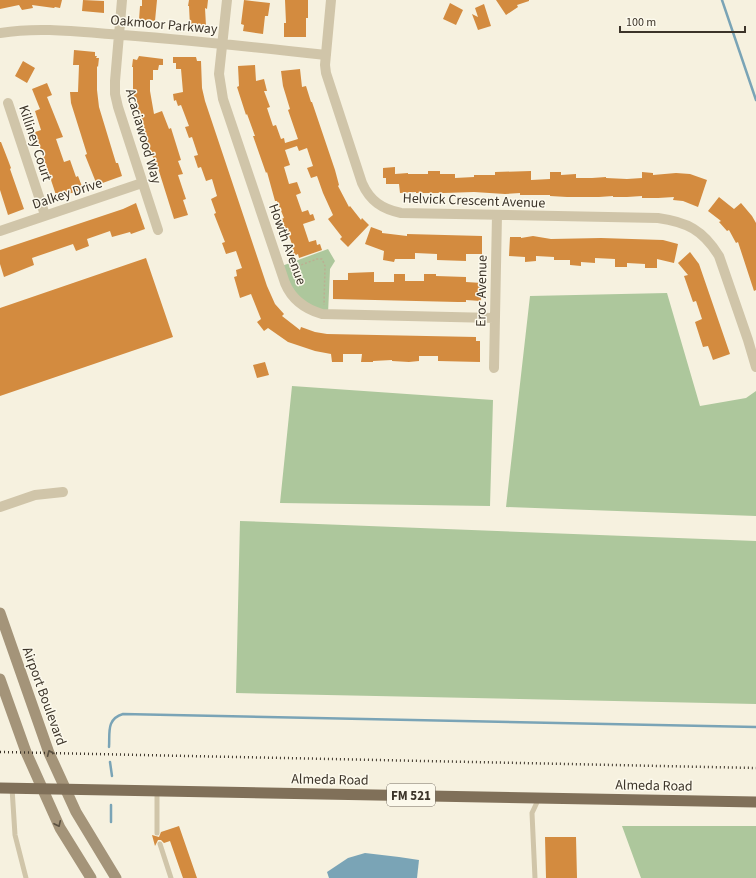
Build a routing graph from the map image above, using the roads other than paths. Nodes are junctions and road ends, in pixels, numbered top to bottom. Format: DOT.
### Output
graph roads {
  1 [pos="122,0"];
  2 [pos="227,0"];
  3 [pos="331,0"];
  4 [pos="0,33"];
  5 [pos="118,34"];
  6 [pos="222,43"];
  7 [pos="326,55"];
  8 [pos="8,103"];
  9 [pos="142,183"];
  10 [pos="45,215"];
  11 [pos="497,215"];
  12 [pos="0,230"];
  13 [pos="158,230"];
  14 [pos="494,318"];
  15 [pos="754,352"];
  16 [pos="756,367"];
  17 [pos="494,368"];
  18 [pos="63,492"];
  19 [pos="0,507"];
  20 [pos="0,613"];
  21 [pos="0,679"];
  22 [pos="0,788"];
  23 [pos="12,788"];
  24 [pos="43,789"];
  25 [pos="66,789"];
  26 [pos="157,791"];
  27 [pos="539,797"];
  28 [pos="756,802"];
  29 [pos="157,834"];
  30 [pos="160,844"];
  31 [pos="26,878"];
  32 [pos="91,878"];
  33 [pos="116,878"];
  34 [pos="171,878"];
  35 [pos="535,878"];
  1 -- 5 [label="street, Acaciawood Way"];
  2 -- 6 [label="street, Howth Avenue"];
  3 -- 7 [label="street, Helvick Crescent Avenue"];
  4 -- 5 [label="street, Oakmoor Parkway"];
  5 -- 6 [label="street, Oakmoor Parkway"];
  5 -- 9 [label="street, Acaciawood Way"];
  6 -- 7 [label="street, Oakmoor Parkway"];
  6 -- 14 [label="street, Howth Avenue"];
  7 -- 11 [label="street, Helvick Crescent Avenue"];
  8 -- 10 [label="street, Killiney Court"];
  9 -- 10 [label="street, Dalkey Drive"];
  9 -- 13 [label="street, Acaciawood Way"];
  10 -- 12 [label="street, Dalkey Drive"];
  11 -- 14 [label="street, Eroc Avenue"];
  11 -- 15 [label="street, Helvick Crescent Avenue"];
  14 -- 17 [label="street, Eroc Avenue"];
  15 -- 16 [label="street"];
  18 -- 19 [label="street"];
  25 -- 20 [label="main road, Airport Boulevard, one-way"];
  21 -- 24 [label="main road"];
  22 -- 23 [label="main road, Almeda Road / FM 521"];
  23 -- 24 [label="main road, Almeda Road / FM 521"];
  23 -- 31 [label="lane"];
  24 -- 25 [label="main road, Almeda Road / FM 521"];
  24 -- 32 [label="main road, one-way"];
  25 -- 26 [label="main road, Almeda Road / FM 521"];
  25 -- 33 [label="main road, Airport Boulevard"];
  26 -- 27 [label="main road, Almeda Road / FM 521"];
  26 -- 29 [label="lane"];
  27 -- 28 [label="main road, Almeda Road / FM 521"];
  27 -- 35 [label="lane"];
  30 -- 34 [label="lane"];
}
